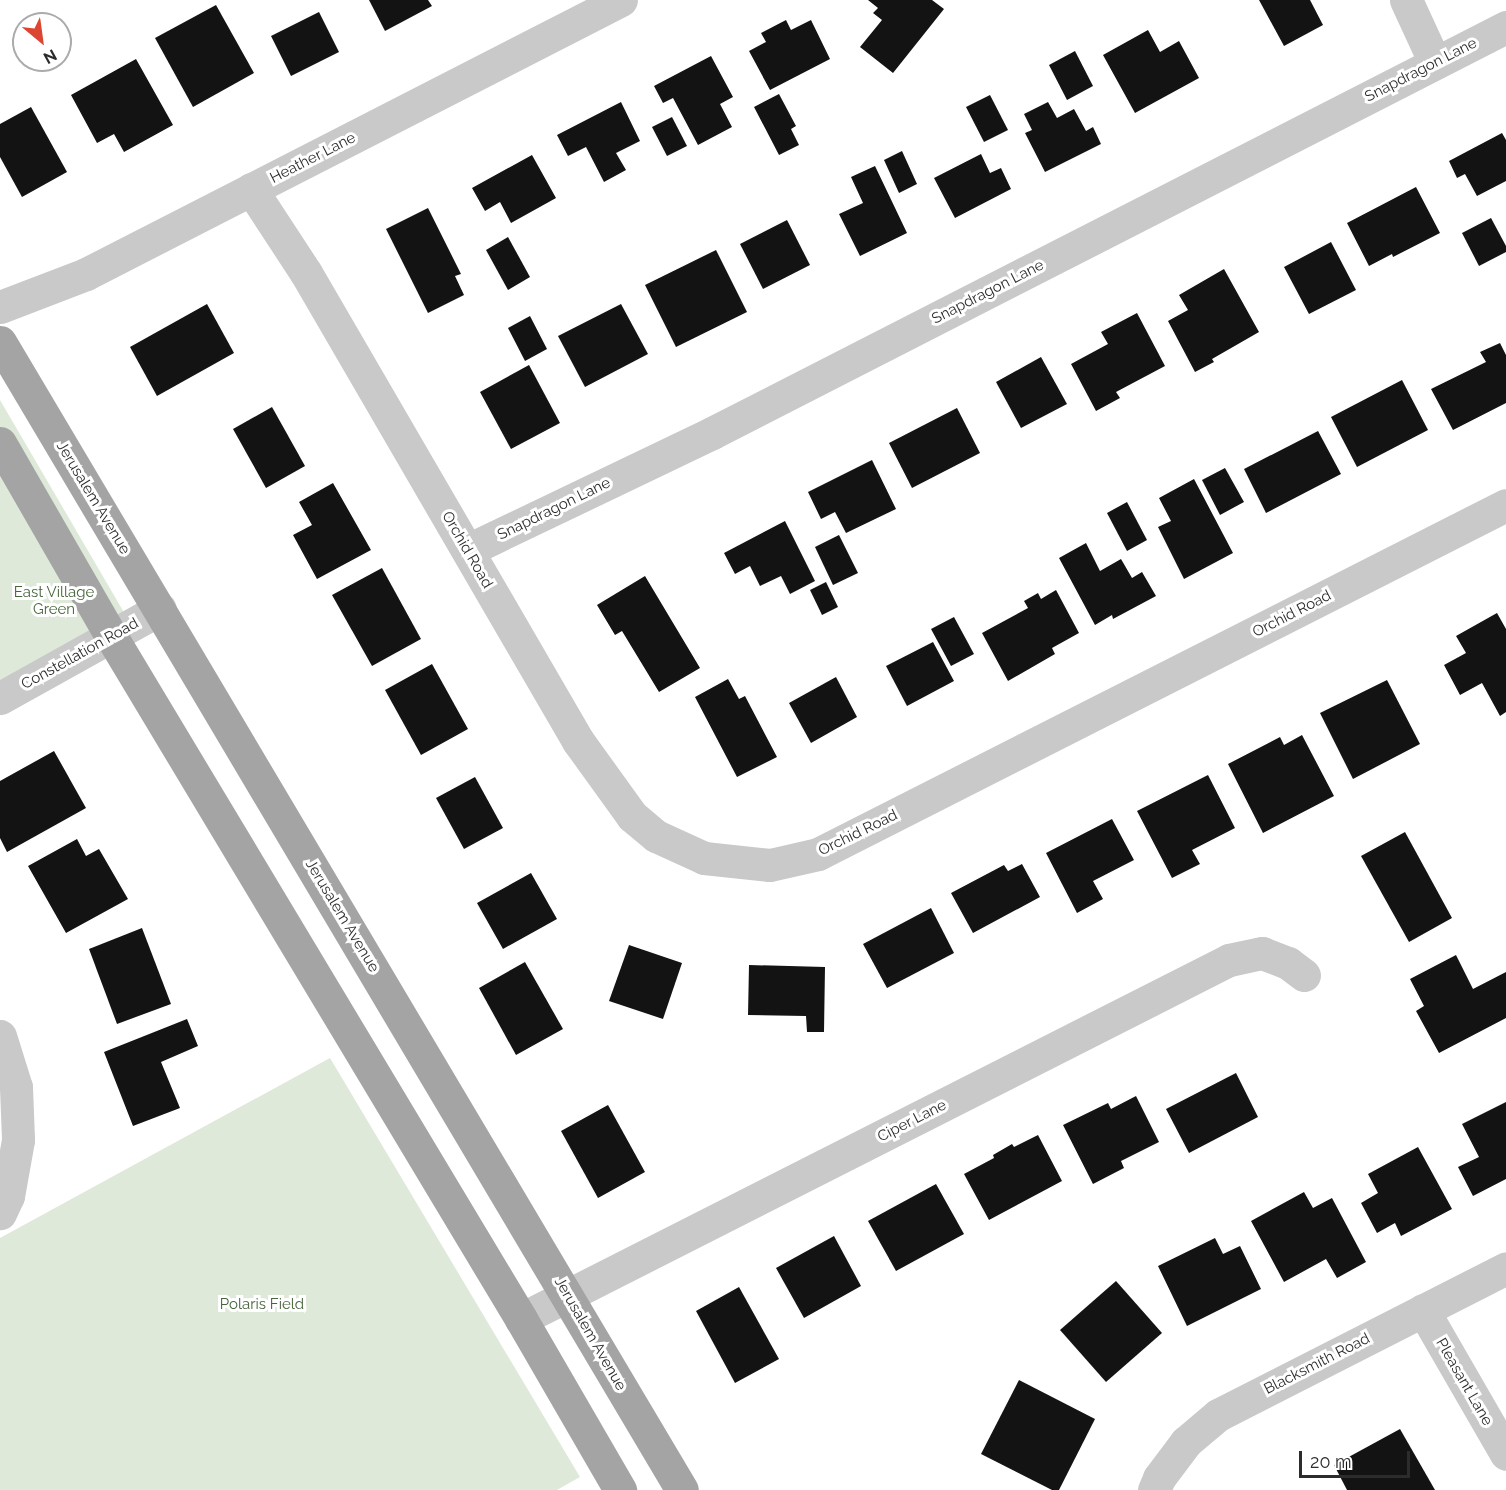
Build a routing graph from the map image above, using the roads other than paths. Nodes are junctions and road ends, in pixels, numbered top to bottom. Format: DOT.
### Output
graph roads {
  1 [pos="621,0"];
  2 [pos="1406,0"];
  3 [pos="1506,27"];
  4 [pos="1435,63"];
  5 [pos="251,189"];
  6 [pos="0,307"];
  7 [pos="0,342"];
  8 [pos="0,443"];
  9 [pos="1506,505"];
  10 [pos="468,550"];
  11 [pos="160,609"];
  12 [pos="111,636"];
  13 [pos="0,698"];
  14 [pos="1304,975"];
  15 [pos="0,1035"];
  16 [pos="0,1213"];
  17 [pos="1506,1268"];
  18 [pos="568,1295"];
  19 [pos="1423,1310"];
  20 [pos="521,1319"];
  21 [pos="1506,1454"];
  22 [pos="620,1490"];
  23 [pos="682,1490"];
  24 [pos="1154,1490"];
  1 -- 5 [label="street, Heather Lane"];
  2 -- 4 [label="street"];
  3 -- 4 [label="street, Snapdragon Lane"];
  4 -- 10 [label="street, Snapdragon Lane"];
  5 -- 6 [label="street, Heather Lane"];
  5 -- 10 [label="street, Orchid Road"];
  7 -- 11 [label="main road, Jerusalem Avenue"];
  8 -- 12 [label="main road"];
  9 -- 10 [label="street, Orchid Road"];
  11 -- 12 [label="street, Constellation Road"];
  11 -- 18 [label="main road, Jerusalem Avenue"];
  12 -- 13 [label="street, Constellation Road"];
  12 -- 20 [label="main road"];
  14 -- 18 [label="street, Ciper Lane"];
  15 -- 16 [label="street"];
  17 -- 19 [label="street, Blacksmith Road"];
  18 -- 20 [label="street, Ciper Lane"];
  18 -- 23 [label="main road, Jerusalem Avenue"];
  19 -- 21 [label="street, Pleasant Lane"];
  19 -- 24 [label="street, Blacksmith Road"];
  20 -- 22 [label="main road"];
}
